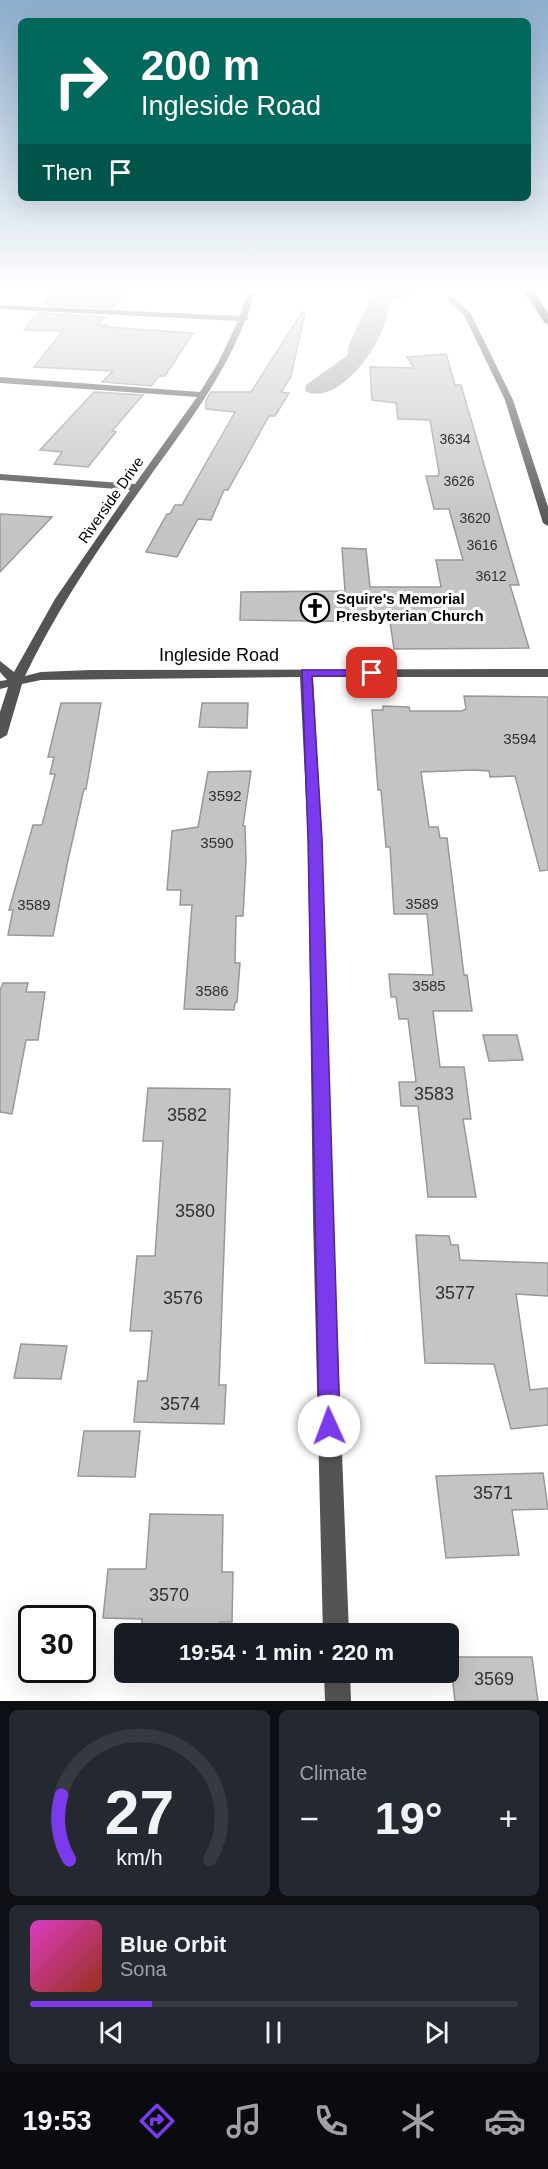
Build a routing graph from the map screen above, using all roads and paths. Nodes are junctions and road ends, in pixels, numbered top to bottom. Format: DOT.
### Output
graph roads {
  1 [pos="222,366"];
  2 [pos="493,366"];
  3 [pos="0,380"];
  4 [pos="204,395"];
  5 [pos="0,477"];
  6 [pos="137,487"];
  7 [pos="548,523"];
  8 [pos="0,665"];
  9 [pos="306,673"];
  10 [pos="548,674"];
  11 [pos="16,681"];
  12 [pos="0,685"];
  13 [pos="0,735"];
  14 [pos="336,1623"];
  15 [pos="337,1683"];
  16 [pos="338,1701"];
  1 -- 4 [label="street, Riverside Drive"];
  2 -- 7 [label="street"];
  3 -- 4 [label="street"];
  4 -- 6 [label="street, Riverside Drive"];
  5 -- 6 [label="street"];
  6 -- 11 [label="street, Riverside Drive"];
  8 -- 11 [label="street"];
  9 -- 10 [label="street, Ingleside Road"];
  9 -- 11 [label="street, Ingleside Road"];
  9 -- 14 [label="street"];
  11 -- 12 [label="street, Ingleside Road"];
  11 -- 13 [label="street, Riverside Drive"];
  15 -- 16 [label="street"];
}
